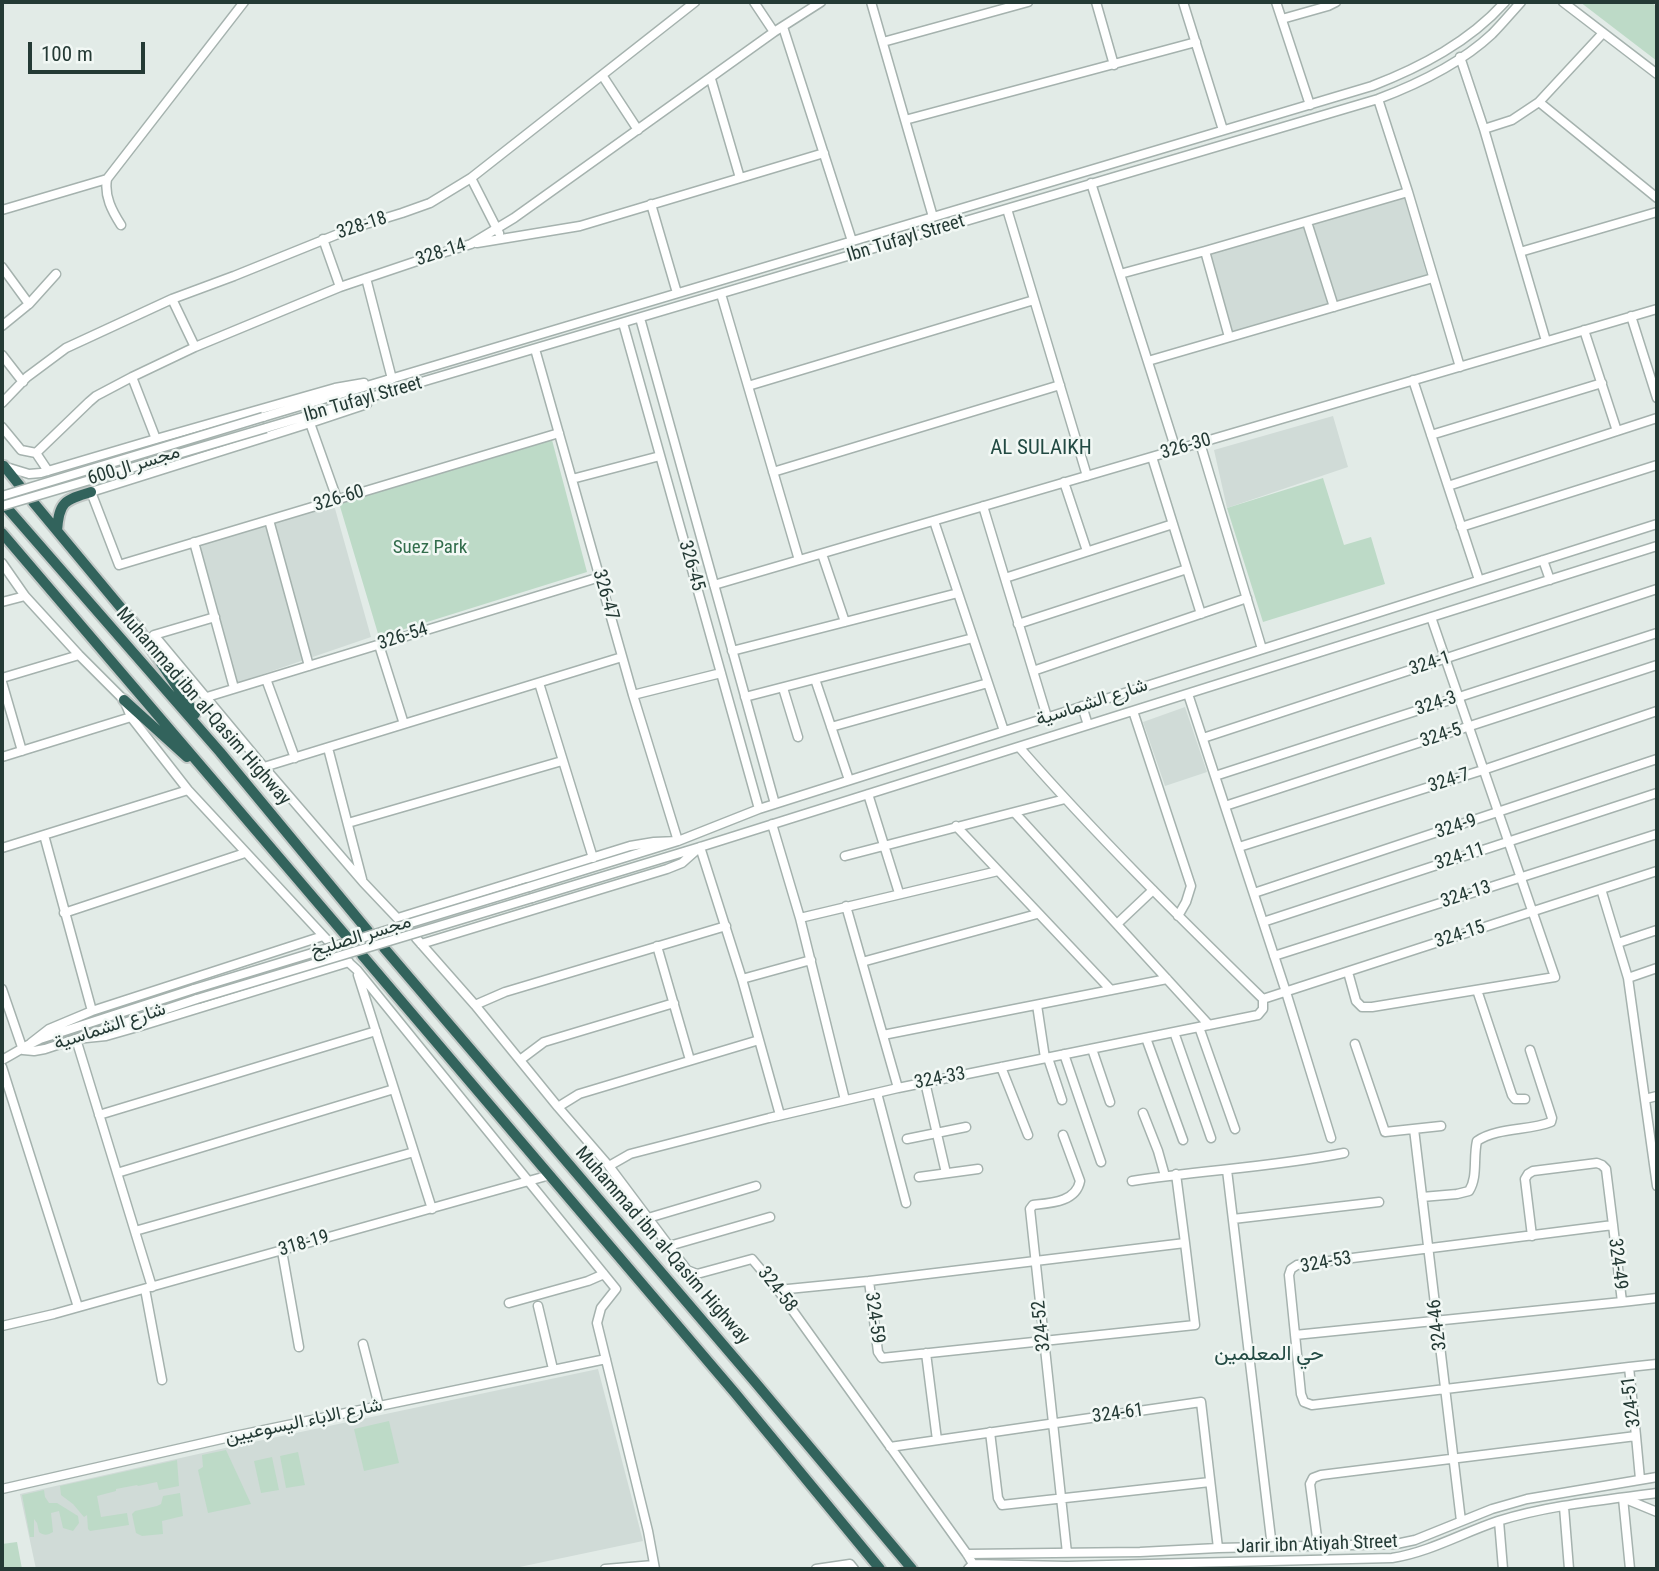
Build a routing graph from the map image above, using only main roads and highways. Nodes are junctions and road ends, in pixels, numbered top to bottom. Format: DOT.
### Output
graph roads {
  1 [pos="3,465"];
  2 [pos="20,485"];
  3 [pos="91,492"];
  4 [pos="33,502"];
  5 [pos="5,508"];
  6 [pos="57,531"];
  7 [pos="2,533"];
  8 [pos="124,700"];
  9 [pos="220,752"];
  10 [pos="221,788"];
  11 [pos="368,931"];
  12 [pos="347,937"];
  13 [pos="384,948"];
  14 [pos="362,955"];
  15 [pos="880,1569"];
  16 [pos="912,1569"];
  1 -- 2 [label="highway"];
  3 -- 6 [label="highway"];
  4 -- 6 [label="highway"];
  5 -- 9 [label="highway, Muhammad ibn al-Qasim Highway"];
  6 -- 9 [label="highway"];
  7 -- 10 [label="highway, Muhammad ibn al-Qasim Highway"];
  8 -- 10 [label="highway"];
  9 -- 11 [label="highway, Muhammad ibn al-Qasim Highway"];
  10 -- 12 [label="highway, Muhammad ibn al-Qasim Highway"];
  13 -- 16 [label="highway, Muhammad ibn al-Qasim Highway"];
  14 -- 15 [label="highway, Muhammad ibn al-Qasim Highway"];
}
